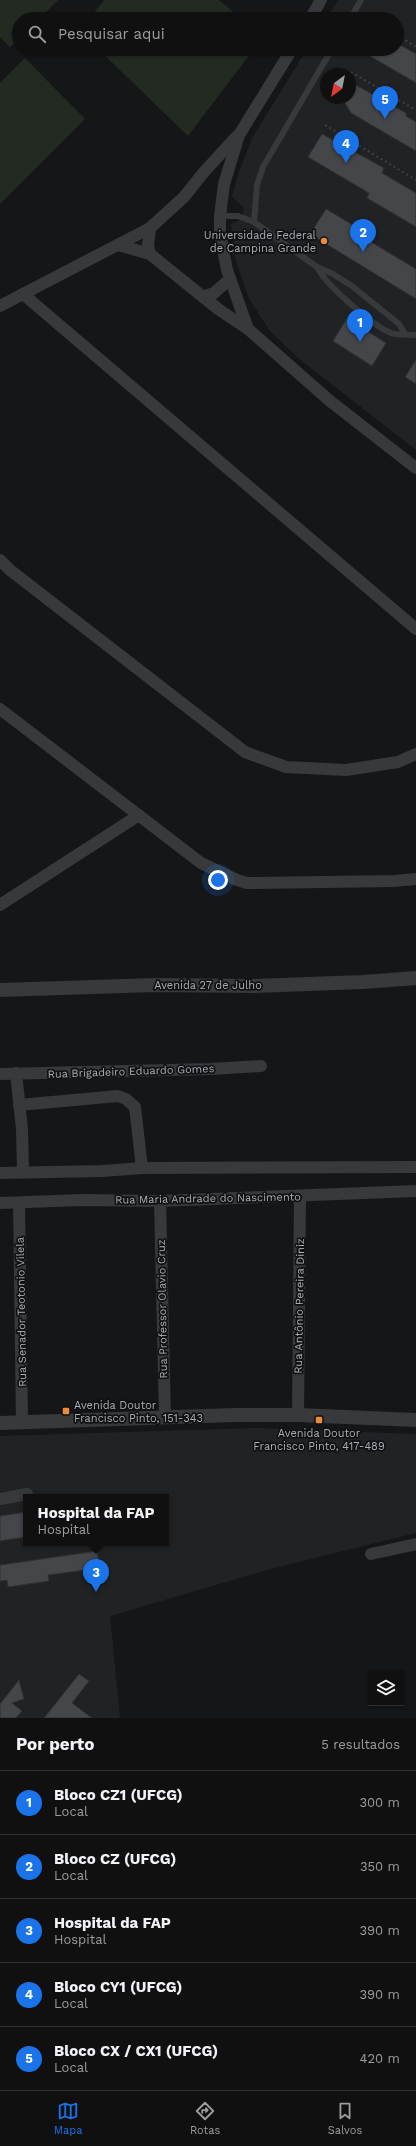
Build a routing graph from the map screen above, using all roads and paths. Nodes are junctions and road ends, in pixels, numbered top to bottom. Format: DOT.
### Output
graph roads {
  1 [pos="321,0"];
  2 [pos="361,0"];
  3 [pos="314,12"];
  4 [pos="354,12"];
  5 [pos="404,40"];
  6 [pos="416,47"];
  7 [pos="288,56"];
  8 [pos="328,56"];
  9 [pos="356,75"];
  10 [pos="416,110"];
  11 [pos="325,125"];
  12 [pos="239,135"];
  13 [pos="204,172"];
  14 [pos="416,180"];
  15 [pos="224,184"];
  16 [pos="220,216"];
  17 [pos="254,222"];
  18 [pos="150,228"];
  19 [pos="118,245"];
  20 [pos="150,254"];
  21 [pos="316,267"];
  22 [pos="230,279"];
  23 [pos="23,294"];
  24 [pos="203,297"];
  25 [pos="0,306"];
  26 [pos="248,329"];
  27 [pos="405,334"];
  28 [pos="416,335"];
  29 [pos="416,468"];
  30 [pos="0,560"];
  31 [pos="416,629"];
  32 [pos="0,709"];
  33 [pos="416,754"];
  34 [pos="138,815"];
  35 [pos="416,879"];
  36 [pos="0,905"];
  37 [pos="416,978"];
  38 [pos="0,990"];
  39 [pos="262,1066"];
  40 [pos="16,1073"];
  41 [pos="0,1074"];
  42 [pos="19,1105"];
  43 [pos="416,1167"];
  44 [pos="142,1168"];
  45 [pos="0,1172"];
  46 [pos="23,1172"];
  47 [pos="416,1191"];
  48 [pos="300,1196"];
  49 [pos="160,1202"];
  50 [pos="0,1203"];
  51 [pos="19,1203"];
  52 [pos="298,1415"];
  53 [pos="165,1417"];
  54 [pos="416,1420"];
  55 [pos="22,1422"];
  56 [pos="0,1423"];
  57 [pos="23,1495"];
  58 [pos="0,1499"];
  59 [pos="416,1544"];
  60 [pos="371,1554"];
  1 -- 3 [label="street"];
  2 -- 4 [label="lane"];
  5 -- 6 [label="path"];
  7 -- 12 [label="street"];
  8 -- 17 [label="lane"];
  9 -- 10 [label="path"];
  11 -- 14 [label="path"];
  12 -- 13 [label="street"];
  12 -- 15 [label="street"];
  13 -- 15 [label="street"];
  13 -- 18 [label="street"];
  15 -- 16 [label="street"];
  16 -- 17 [label="lane"];
  16 -- 22 [label="street"];
  17 -- 21 [label="lane"];
  18 -- 19 [label="street"];
  18 -- 20 [label="street"];
  19 -- 20 [label="street"];
  19 -- 23 [label="street"];
  20 -- 24 [label="street"];
  21 -- 27 [label="lane"];
  21 -- 27 [label="lane"];
  22 -- 24 [label="street"];
  22 -- 26 [label="street"];
  23 -- 25 [label="street"];
  23 -- 31 [label="street"];
  24 -- 26 [label="street"];
  26 -- 29 [label="street"];
  27 -- 28 [label="lane"];
  30 -- 33 [label="street"];
  32 -- 34 [label="street"];
  34 -- 35 [label="street"];
  34 -- 36 [label="street"];
  37 -- 38 [label="street, Avenida 27 de Julho"];
  39 -- 40 [label="street, Rua Brigadeiro Eduardo Gomes"];
  40 -- 41 [label="street, Rua Brigadeiro Eduardo Gomes"];
  40 -- 42 [label="street"];
  42 -- 44 [label="street"];
  42 -- 46 [label="street"];
  43 -- 44 [label="street"];
  44 -- 46 [label="street"];
  45 -- 46 [label="street"];
  47 -- 48 [label="street, Rua Maria Andrade do Nascimento"];
  48 -- 49 [label="street, Rua Maria Andrade do Nascimento"];
  48 -- 52 [label="street, Rua Antônio Pereira Diniz"];
  49 -- 51 [label="street, Rua Maria Andrade do Nascimento"];
  49 -- 53 [label="street, Rua Professor Olavio Cruz"];
  50 -- 51 [label="street, Rua Maria Andrade do Nascimento"];
  51 -- 55 [label="street, Rua Senador Teotonio Vilela"];
  52 -- 53 [label="street"];
  52 -- 54 [label="street"];
  53 -- 55 [label="street"];
  55 -- 56 [label="street"];
  57 -- 58 [label="street"];
  59 -- 60 [label="street"];
}
